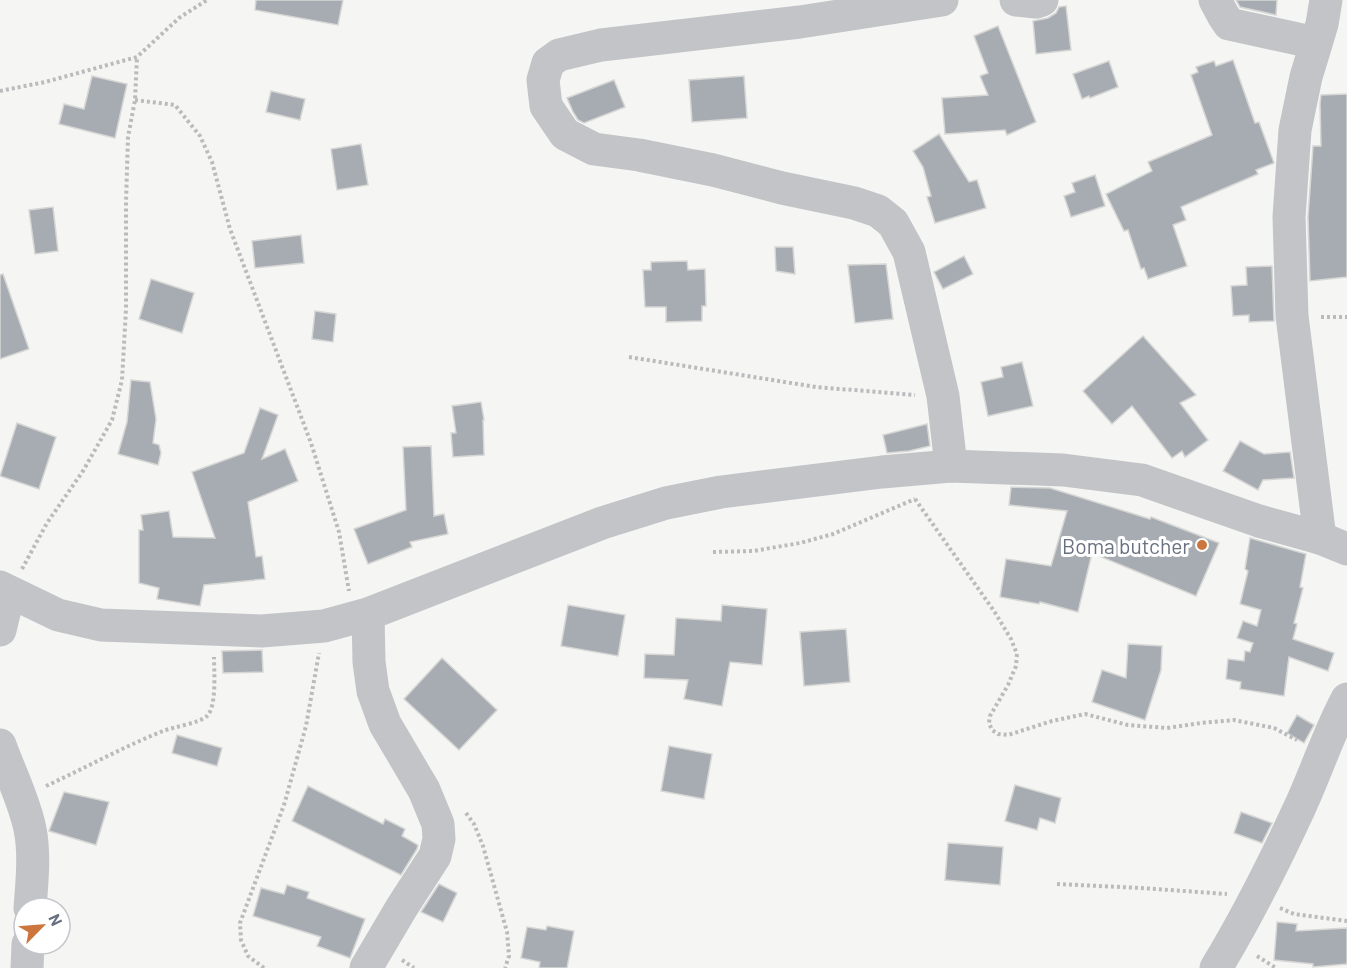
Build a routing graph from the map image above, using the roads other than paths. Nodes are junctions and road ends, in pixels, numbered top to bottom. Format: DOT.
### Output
graph roads {
  1 [pos="942,0"];
  2 [pos="1016,0"];
  3 [pos="1042,0"];
  4 [pos="1215,0"];
  5 [pos="1326,0"];
  6 [pos="1316,43"];
  7 [pos="951,466"];
  8 [pos="1334,543"];
  9 [pos="5,590"];
  10 [pos="349,620"];
  11 [pos="0,630"];
  12 [pos="1347,699"];
  13 [pos="0,745"];
  14 [pos="31,896"];
  15 [pos="366,968"];
  16 [pos="1216,968"];
  1 -- 7 [label="street"];
  2 -- 3 [label="street"];
  4 -- 6 [label="street"];
  5 -- 6 [label="street"];
  6 -- 8 [label="street"];
  7 -- 8 [label="street"];
  7 -- 10 [label="street"];
  9 -- 10 [label="street"];
  9 -- 11 [label="street"];
  10 -- 15 [label="street"];
  12 -- 16 [label="street"];
  13 -- 14 [label="street"];
}
